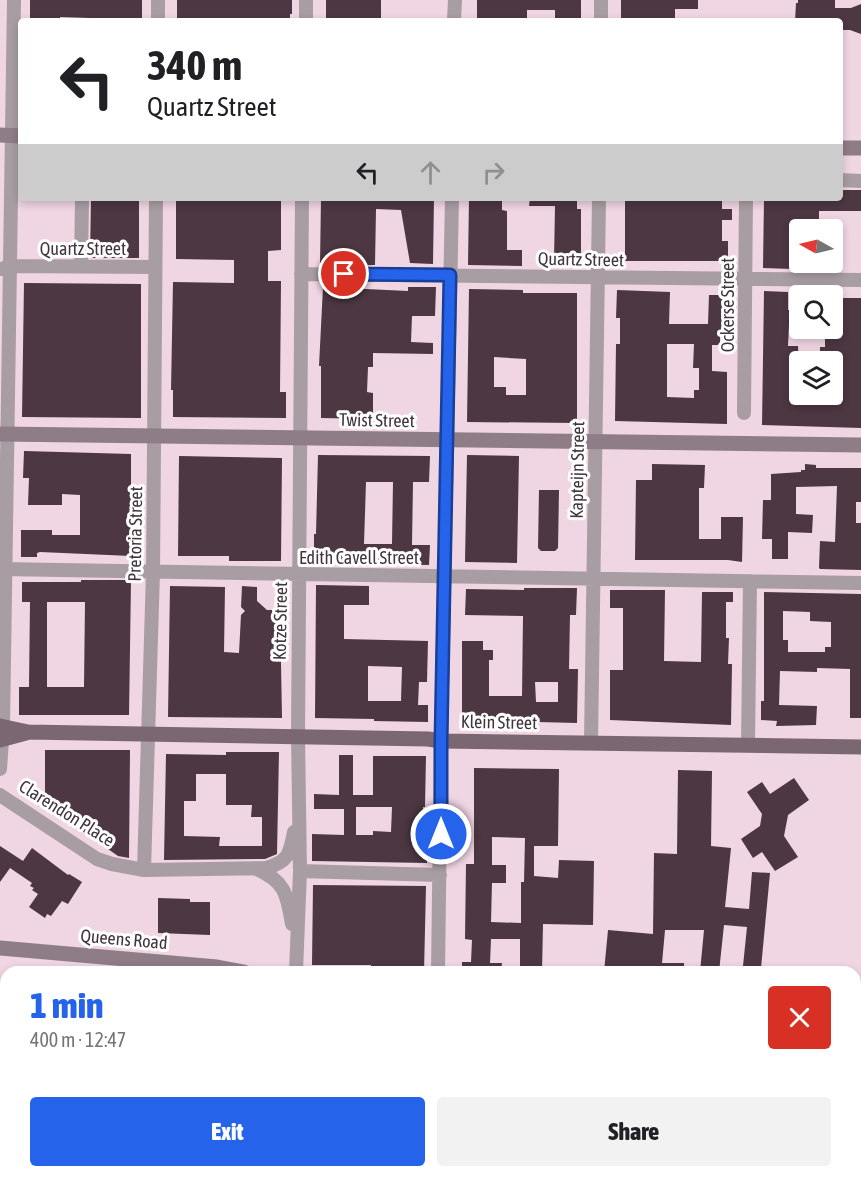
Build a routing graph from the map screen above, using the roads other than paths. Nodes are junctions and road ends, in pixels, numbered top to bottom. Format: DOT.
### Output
graph roads {
  1 [pos="14,0"];
  2 [pos="158,0"];
  3 [pos="306,0"];
  4 [pos="455,0"];
  5 [pos="601,0"];
  6 [pos="158,18"];
  7 [pos="306,18"];
  8 [pos="454,18"];
  9 [pos="601,18"];
  10 [pos="11,135"];
  11 [pos="843,148"];
  12 [pos="861,148"];
  13 [pos="843,180"];
  14 [pos="861,181"];
  15 [pos="82,201"];
  16 [pos="156,201"];
  17 [pos="302,201"];
  18 [pos="452,201"];
  19 [pos="599,201"];
  20 [pos="746,201"];
  21 [pos="81,266"];
  22 [pos="155,267"];
  23 [pos="5,268"];
  24 [pos="302,274"];
  25 [pos="450,275"];
  26 [pos="598,277"];
  27 [pos="745,279"];
  28 [pos="861,280"];
  29 [pos="744,413"];
  30 [pos="4,434"];
  31 [pos="154,436"];
  32 [pos="300,439"];
  33 [pos="447,441"];
  34 [pos="596,442"];
  35 [pos="861,445"];
  36 [pos="3,569"];
  37 [pos="153,572"];
  38 [pos="299,575"];
  39 [pos="444,576"];
  40 [pos="592,578"];
  41 [pos="750,581"];
  42 [pos="861,583"];
  43 [pos="1,733"];
  44 [pos="149,733"];
  45 [pos="298,736"];
  46 [pos="441,741"];
  47 [pos="591,743"];
  48 [pos="748,745"];
  49 [pos="861,747"];
  50 [pos="0,769"];
  51 [pos="0,795"];
  52 [pos="298,810"];
  53 [pos="257,869"];
  54 [pos="144,870"];
  55 [pos="300,871"];
  56 [pos="440,875"];
  57 [pos="0,948"];
  58 [pos="296,956"];
  59 [pos="206,966"];
  60 [pos="296,966"];
  61 [pos="438,966"];
  1 -- 10 [label="street"];
  2 -- 6 [label="street"];
  3 -- 7 [label="street"];
  4 -- 8 [label="street"];
  5 -- 9 [label="street"];
  10 -- 23 [label="street"];
  11 -- 12 [label="street"];
  13 -- 14 [label="street"];
  15 -- 21 [label="street"];
  16 -- 22 [label="street, Pretoria Street"];
  17 -- 24 [label="street, Kotze Street"];
  18 -- 25 [label="street"];
  19 -- 26 [label="street, Kapteijn Street"];
  20 -- 27 [label="street, Ockerse Street"];
  21 -- 22 [label="street, Quartz Street"];
  21 -- 23 [label="street, Quartz Street"];
  22 -- 31 [label="street, Pretoria Street"];
  23 -- 30 [label="street"];
  24 -- 25 [label="street, Quartz Street"];
  24 -- 32 [label="street, Kotze Street"];
  25 -- 26 [label="street, Quartz Street"];
  25 -- 33 [label="street"];
  26 -- 27 [label="street, Quartz Street"];
  26 -- 34 [label="street, Kapteijn Street"];
  27 -- 28 [label="street, Quartz Street"];
  27 -- 29 [label="street, Ockerse Street"];
  30 -- 31 [label="street, Twist Street"];
  30 -- 36 [label="street"];
  31 -- 32 [label="street, Twist Street"];
  31 -- 37 [label="street, Pretoria Street"];
  32 -- 33 [label="street, Twist Street"];
  32 -- 38 [label="street, Kotze Street"];
  33 -- 34 [label="street, Twist Street"];
  33 -- 39 [label="street"];
  34 -- 35 [label="street, Twist Street"];
  34 -- 40 [label="street, Kapteijn Street"];
  36 -- 37 [label="street, Edith Cavell Street"];
  36 -- 43 [label="street"];
  37 -- 38 [label="street, Edith Cavell Street"];
  37 -- 44 [label="street, Pretoria Street"];
  38 -- 39 [label="street, Edith Cavell Street"];
  38 -- 45 [label="street, Kotze Street"];
  39 -- 40 [label="street, Edith Cavell Street"];
  39 -- 46 [label="street"];
  40 -- 41 [label="street, Edith Cavell Street"];
  40 -- 47 [label="street, Kapteijn Street"];
  41 -- 42 [label="street, Edith Cavell Street"];
  41 -- 48 [label="street"];
  43 -- 44 [label="main road, Klein Street"];
  43 -- 50 [label="street"];
  44 -- 45 [label="main road, Klein Street"];
  44 -- 54 [label="street, Pretoria Street"];
  45 -- 46 [label="main road, Klein Street"];
  45 -- 52 [label="street, Kotze Street"];
  46 -- 47 [label="main road, Klein Street"];
  46 -- 56 [label="street"];
  47 -- 48 [label="main road, Klein Street"];
  48 -- 49 [label="main road, Klein Street"];
  51 -- 54 [label="street, Clarendon Place"];
  52 -- 53 [label="street, Clarendon Place"];
  52 -- 55 [label="street, Kotze Street"];
  53 -- 54 [label="street, Clarendon Place"];
  53 -- 58 [label="street"];
  55 -- 56 [label="street"];
  55 -- 58 [label="street, Kotze Street"];
  56 -- 61 [label="street"];
  57 -- 59 [label="street, Queens Road"];
  58 -- 60 [label="street, Kotze Street"];
}
